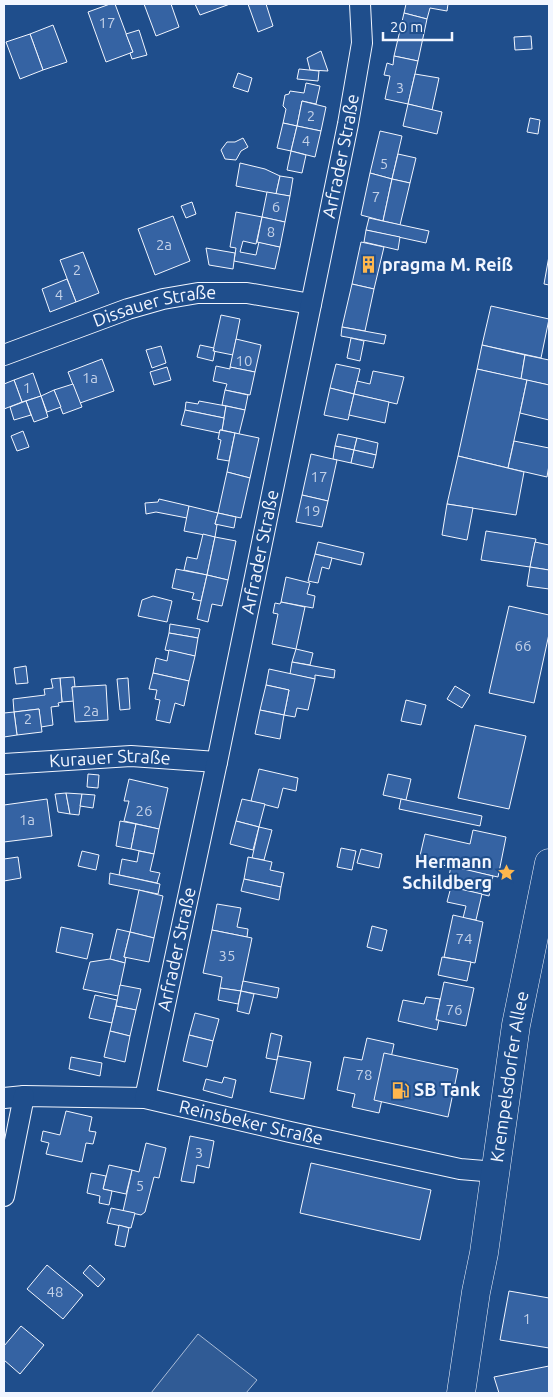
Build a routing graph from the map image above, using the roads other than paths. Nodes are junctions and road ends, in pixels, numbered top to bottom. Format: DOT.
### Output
graph roads {
  1 [pos="360,4"];
  2 [pos="311,304"];
  3 [pos="4,355"];
  4 [pos="217,762"];
  5 [pos="4,764"];
  6 [pos="549,863"];
  7 [pos="24,1096"];
  8 [pos="4,1098"];
  9 [pos="145,1098"];
  10 [pos="496,1172"];
  11 [pos="4,1196"];
  12 [pos="460,1393"];
  1 -- 2 [label="street, Arfrader Straße"];
  2 -- 3 [label="street, Dissauer Straße"];
  2 -- 4 [label="street, Arfrader Straße"];
  4 -- 5 [label="street, Kurauer Straße"];
  4 -- 9 [label="street, Arfrader Straße"];
  6 -- 10 [label="main road, Krempelsdorfer Allee"];
  7 -- 8 [label="street, Reinsbeker Straße"];
  7 -- 9 [label="street, Reinsbeker Straße"];
  7 -- 11 [label="street"];
  9 -- 10 [label="street, Reinsbeker Straße"];
  10 -- 12 [label="main road, Krempelsdorfer Allee"];
}
